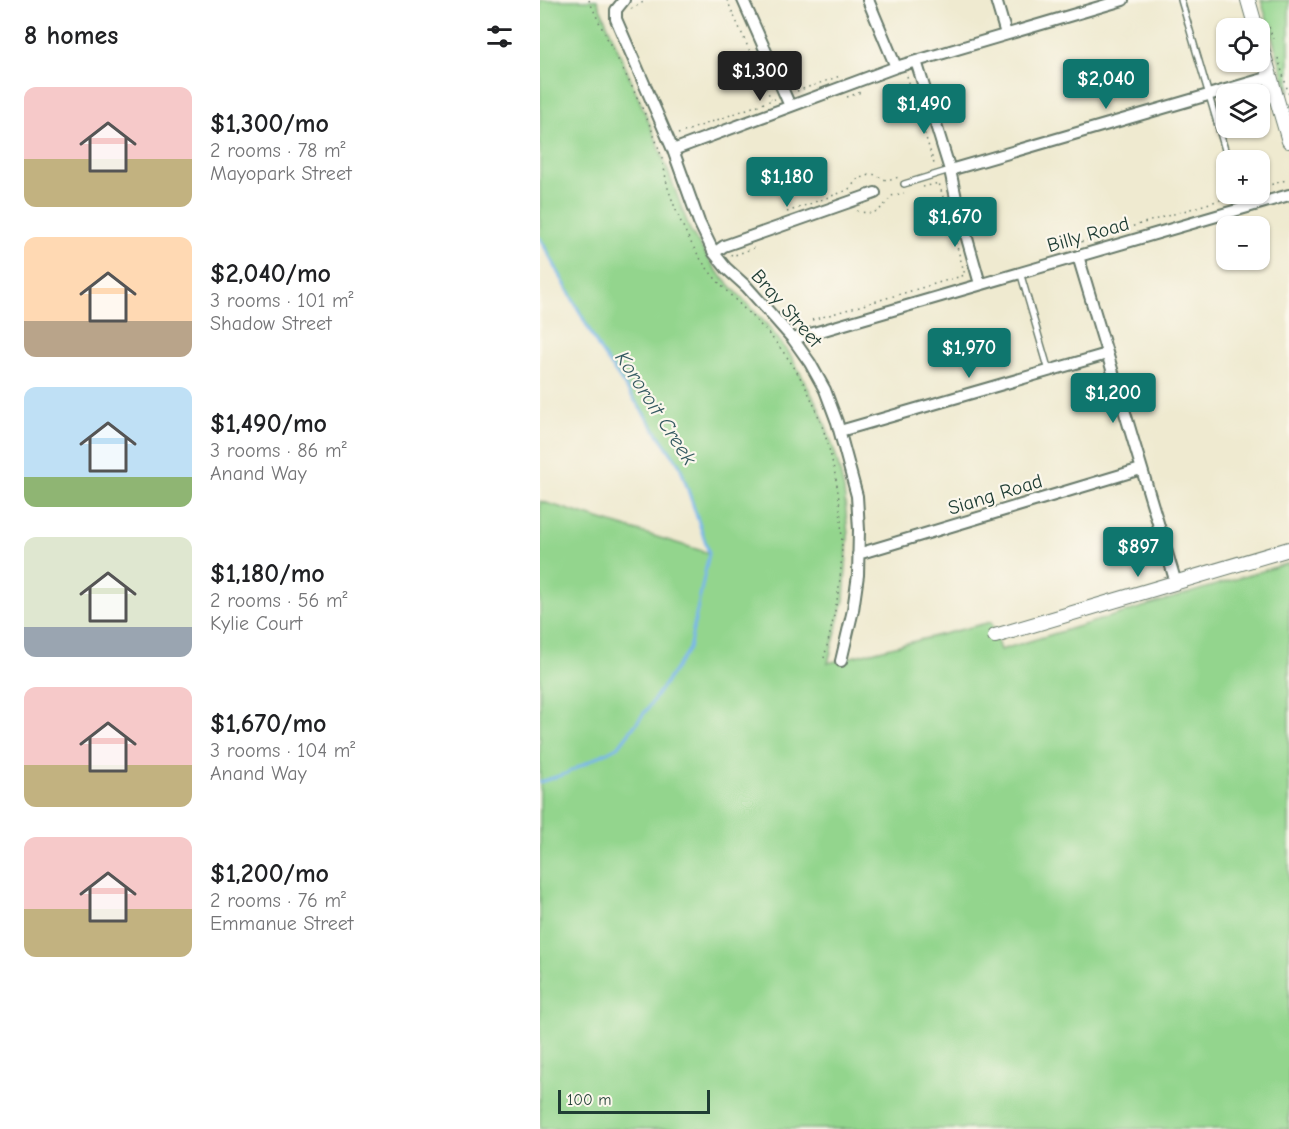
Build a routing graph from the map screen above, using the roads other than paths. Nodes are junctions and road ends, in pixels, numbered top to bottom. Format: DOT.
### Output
graph roads {
  1 [pos="742,0"];
  2 [pos="868,0"];
  3 [pos="996,0"];
  4 [pos="1181,0"];
  5 [pos="1248,0"];
  6 [pos="1118,1"];
  7 [pos="625,6"];
  8 [pos="1253,18"];
  9 [pos="1006,34"];
  10 [pos="916,61"];
  11 [pos="896,67"];
  12 [pos="1269,72"];
  13 [pos="1270,77"];
  14 [pos="1209,95"];
  15 [pos="790,106"];
  16 [pos="1289,141"];
  17 [pos="678,148"];
  18 [pos="1225,150"];
  19 [pos="950,170"];
  20 [pos="904,184"];
  21 [pos="876,193"];
  22 [pos="1289,195"];
  23 [pos="1241,204"];
  24 [pos="1242,208"];
  25 [pos="714,253"];
  26 [pos="1078,256"];
  27 [pos="1020,272"];
  28 [pos="980,284"];
  29 [pos="794,339"];
  30 [pos="1107,354"];
  31 [pos="1049,370"];
  32 [pos="840,431"];
  33 [pos="1141,469"];
  34 [pos="1289,549"];
  35 [pos="858,554"];
  36 [pos="1176,583"];
  37 [pos="995,636"];
  38 [pos="841,661"];
  1 -- 15 [label="street"];
  2 -- 11 [label="street"];
  3 -- 9 [label="street"];
  4 -- 14 [label="lane"];
  5 -- 8 [label="street"];
  6 -- 9 [label="street"];
  7 -- 17 [label="street, Bray Street"];
  9 -- 10 [label="street"];
  10 -- 11 [label="street"];
  10 -- 19 [label="street"];
  11 -- 15 [label="street"];
  12 -- 13 [label="street"];
  13 -- 14 [label="street"];
  13 -- 16 [label="street"];
  14 -- 18 [label="lane"];
  14 -- 19 [label="street"];
  15 -- 17 [label="street"];
  17 -- 25 [label="street, Bray Street"];
  19 -- 20 [label="lane"];
  19 -- 28 [label="street"];
  21 -- 25 [label="street"];
  22 -- 24 [label="street, Billy Road"];
  23 -- 24 [label="lane"];
  24 -- 26 [label="street, Billy Road"];
  25 -- 29 [label="street, Bray Street"];
  26 -- 27 [label="street, Billy Road"];
  26 -- 30 [label="street"];
  27 -- 28 [label="street, Billy Road"];
  27 -- 31 [label="lane"];
  28 -- 29 [label="street, Billy Road"];
  29 -- 32 [label="street, Bray Street"];
  30 -- 31 [label="street"];
  30 -- 33 [label="street"];
  31 -- 32 [label="street"];
  32 -- 35 [label="street, Bray Street"];
  33 -- 35 [label="street, Siang Road"];
  33 -- 36 [label="street"];
  34 -- 36 [label="street"];
  35 -- 38 [label="street, Bray Street"];
  36 -- 37 [label="street"];
}
